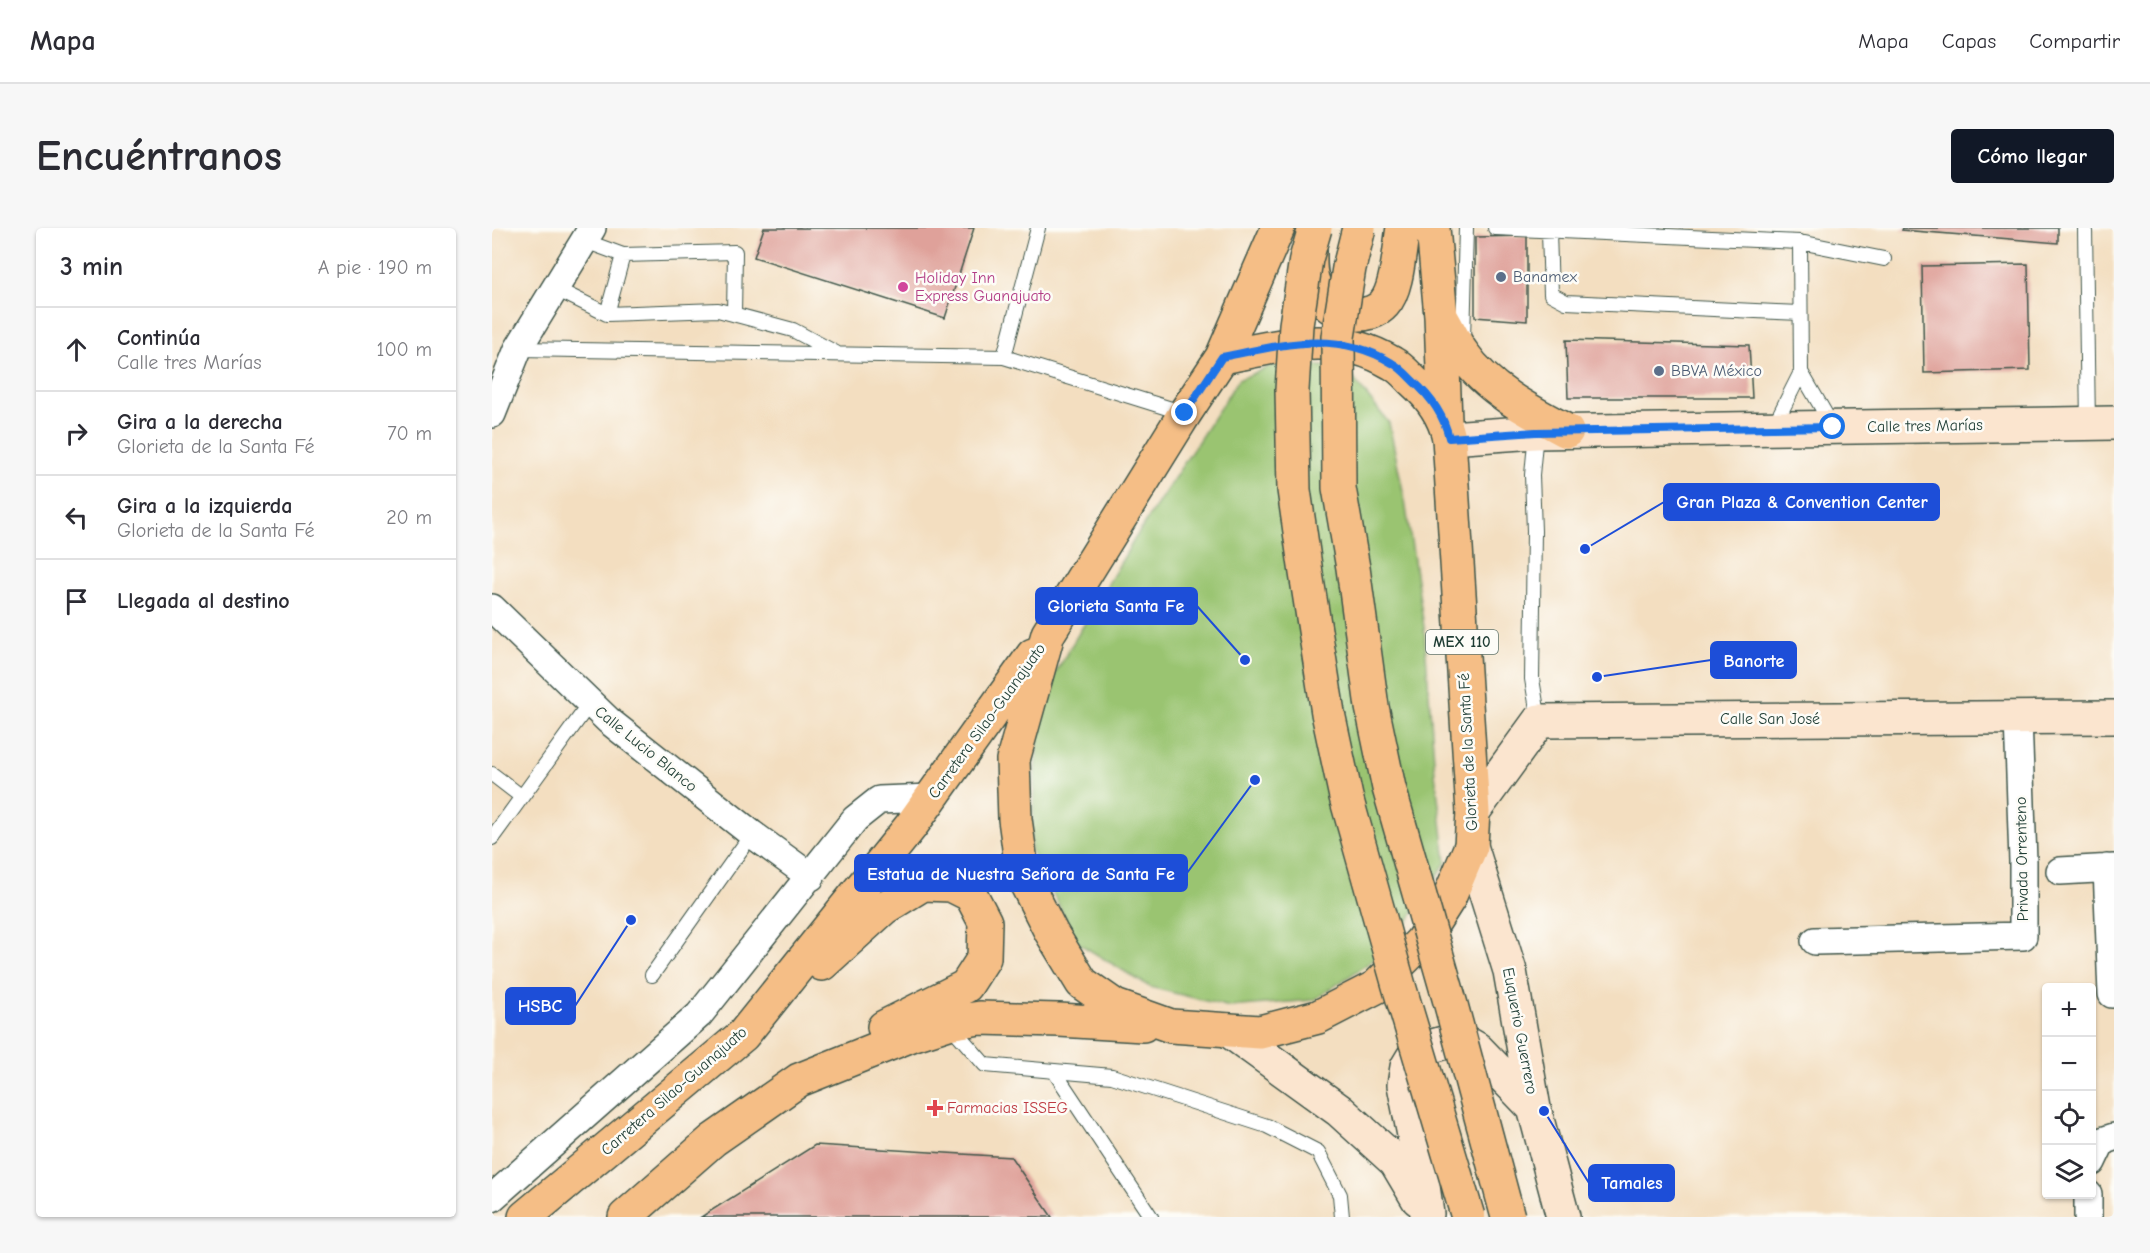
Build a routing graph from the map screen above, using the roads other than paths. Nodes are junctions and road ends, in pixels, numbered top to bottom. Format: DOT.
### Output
graph roads {
  1 [pos="1038,228"];
  2 [pos="1278,228"];
  3 [pos="1314,228"];
  4 [pos="1359,228"];
  5 [pos="1403,228"];
  6 [pos="1432,228"];
  7 [pos="1466,228"];
  8 [pos="1495,228"];
  9 [pos="2085,228"];
  10 [pos="1549,231"];
  11 [pos="585,232"];
  12 [pos="1800,242"];
  13 [pos="623,255"];
  14 [pos="1884,259"];
  15 [pos="556,289"];
  16 [pos="1800,313"];
  17 [pos="607,314"];
  18 [pos="734,314"];
  19 [pos="1441,316"];
  20 [pos="518,349"];
  21 [pos="839,354"];
  22 [pos="1463,355"];
  23 [pos="1004,357"];
  24 [pos="1222,357"];
  25 [pos="1801,372"];
  26 [pos="1185,413"];
  27 [pos="492,414"];
  28 [pos="2101,424"];
  29 [pos="1833,427"];
  30 [pos="1773,428"];
  31 [pos="1447,430"];
  32 [pos="1551,431"];
  33 [pos="492,608"];
  34 [pos="1048,634"];
  35 [pos="590,703"];
  36 [pos="2018,717"];
  37 [pos="2114,717"];
  38 [pos="1539,721"];
  39 [pos="492,774"];
  40 [pos="522,797"];
  41 [pos="931,798"];
  42 [pos="1473,812"];
  43 [pos="752,834"];
  44 [pos="492,838"];
  45 [pos="1471,846"];
  46 [pos="2110,868"];
  47 [pos="2060,871"];
  48 [pos="811,877"];
  49 [pos="1815,941"];
  50 [pos="652,975"];
  51 [pos="2112,994"];
  52 [pos="948,1023"];
  53 [pos="1171,1026"];
  54 [pos="1228,1030"];
  55 [pos="742,1035"];
  56 [pos="1054,1071"];
  57 [pos="799,1080"];
  58 [pos="1534,1108"];
  59 [pos="2114,1137"];
  60 [pos="2096,1152"];
  61 [pos="494,1193"];
  62 [pos="2088,1199"];
  63 [pos="1427,1215"];
  64 [pos="525,1217"];
  65 [pos="625,1217"];
  66 [pos="1151,1217"];
  67 [pos="1342,1217"];
  68 [pos="1468,1217"];
  69 [pos="1508,1217"];
  70 [pos="1563,1217"];
  71 [pos="2088,1217"];
  1 -- 23 [label="lane"];
  2 -- 24 [label="main road, MEX 110"];
  3 -- 5 [label="main road"];
  3 -- 68 [label="main road, bridge"];
  4 -- 69 [label="main road, bridge"];
  6 -- 19 [label="main road, MEX 110"];
  7 -- 22 [label="lane"];
  8 -- 10 [label="lane"];
  9 -- 28 [label="lane"];
  10 -- 12 [label="lane"];
  10 -- 16 [label="lane"];
  11 -- 13 [label="lane"];
  11 -- 15 [label="street"];
  12 -- 14 [label="lane"];
  12 -- 16 [label="lane"];
  13 -- 17 [label="lane"];
  13 -- 18 [label="lane"];
  15 -- 17 [label="lane"];
  15 -- 20 [label="street"];
  16 -- 25 [label="lane"];
  17 -- 18 [label="lane"];
  18 -- 21 [label="lane"];
  19 -- 22 [label="main road"];
  19 -- 31 [label="main road, MEX 110"];
  20 -- 21 [label="lane"];
  20 -- 27 [label="street"];
  21 -- 23 [label="lane"];
  22 -- 32 [label="main road"];
  23 -- 26 [label="lane"];
  24 -- 26 [label="main road, Glorieta de la Santa Fé / MEX 110"];
  24 -- 31 [label="main road, Glorieta de la Santa Fé / MEX 110"];
  25 -- 29 [label="lane"];
  25 -- 30 [label="lane"];
  26 -- 34 [label="main road, Glorieta de la Santa Fé / MEX 110"];
  28 -- 29 [label="main road, Calle tres Marías"];
  29 -- 30 [label="main road, Calle tres Marías"];
  30 -- 32 [label="main road, Calle tres Marías"];
  31 -- 32 [label="main road, Calle tres Marías"];
  31 -- 42 [label="main road, Glorieta de la Santa Fé / MEX 110"];
  32 -- 38 [label="lane"];
  33 -- 35 [label="street, Calle Lucio Blanco"];
  34 -- 41 [label="main road, Carretera Silao-Guanajuato"];
  34 -- 53 [label="main road, Glorieta de la Santa Fé / MEX 110"];
  35 -- 40 [label="lane"];
  35 -- 43 [label="street, Calle Lucio Blanco"];
  36 -- 37 [label="main road, Calle San José"];
  36 -- 38 [label="main road, Calle San José"];
  36 -- 49 [label="street, Privada Orrenteno"];
  38 -- 42 [label="main road"];
  39 -- 40 [label="lane"];
  40 -- 44 [label="lane"];
  41 -- 48 [label="street"];
  41 -- 55 [label="main road, Carretera Silao-Guanajuato"];
  42 -- 45 [label="main road, Glorieta de la Santa Fé / MEX 110"];
  43 -- 48 [label="street, Calle Lucio Blanco"];
  43 -- 50 [label="lane"];
  45 -- 54 [label="main road, Glorieta de la Santa Fé / MEX 110"];
  45 -- 58 [label="main road, Euquerio Guerrero"];
  46 -- 47 [label="street"];
  46 -- 51 [label="street"];
  48 -- 61 [label="street"];
  52 -- 53 [label="main road"];
  52 -- 56 [label="lane"];
  52 -- 57 [label="main road"];
  53 -- 54 [label="main road, Glorieta de la Santa Fé / MEX 110"];
  54 -- 63 [label="main road"];
  55 -- 57 [label="main road"];
  55 -- 64 [label="main road, Carretera Silao-Guanajuato"];
  56 -- 66 [label="lane"];
  56 -- 67 [label="lane"];
  57 -- 65 [label="main road"];
  58 -- 63 [label="main road"];
  58 -- 70 [label="main road, Euquerio Guerrero"];
  59 -- 60 [label="street"];
  62 -- 71 [label="street"];
}
